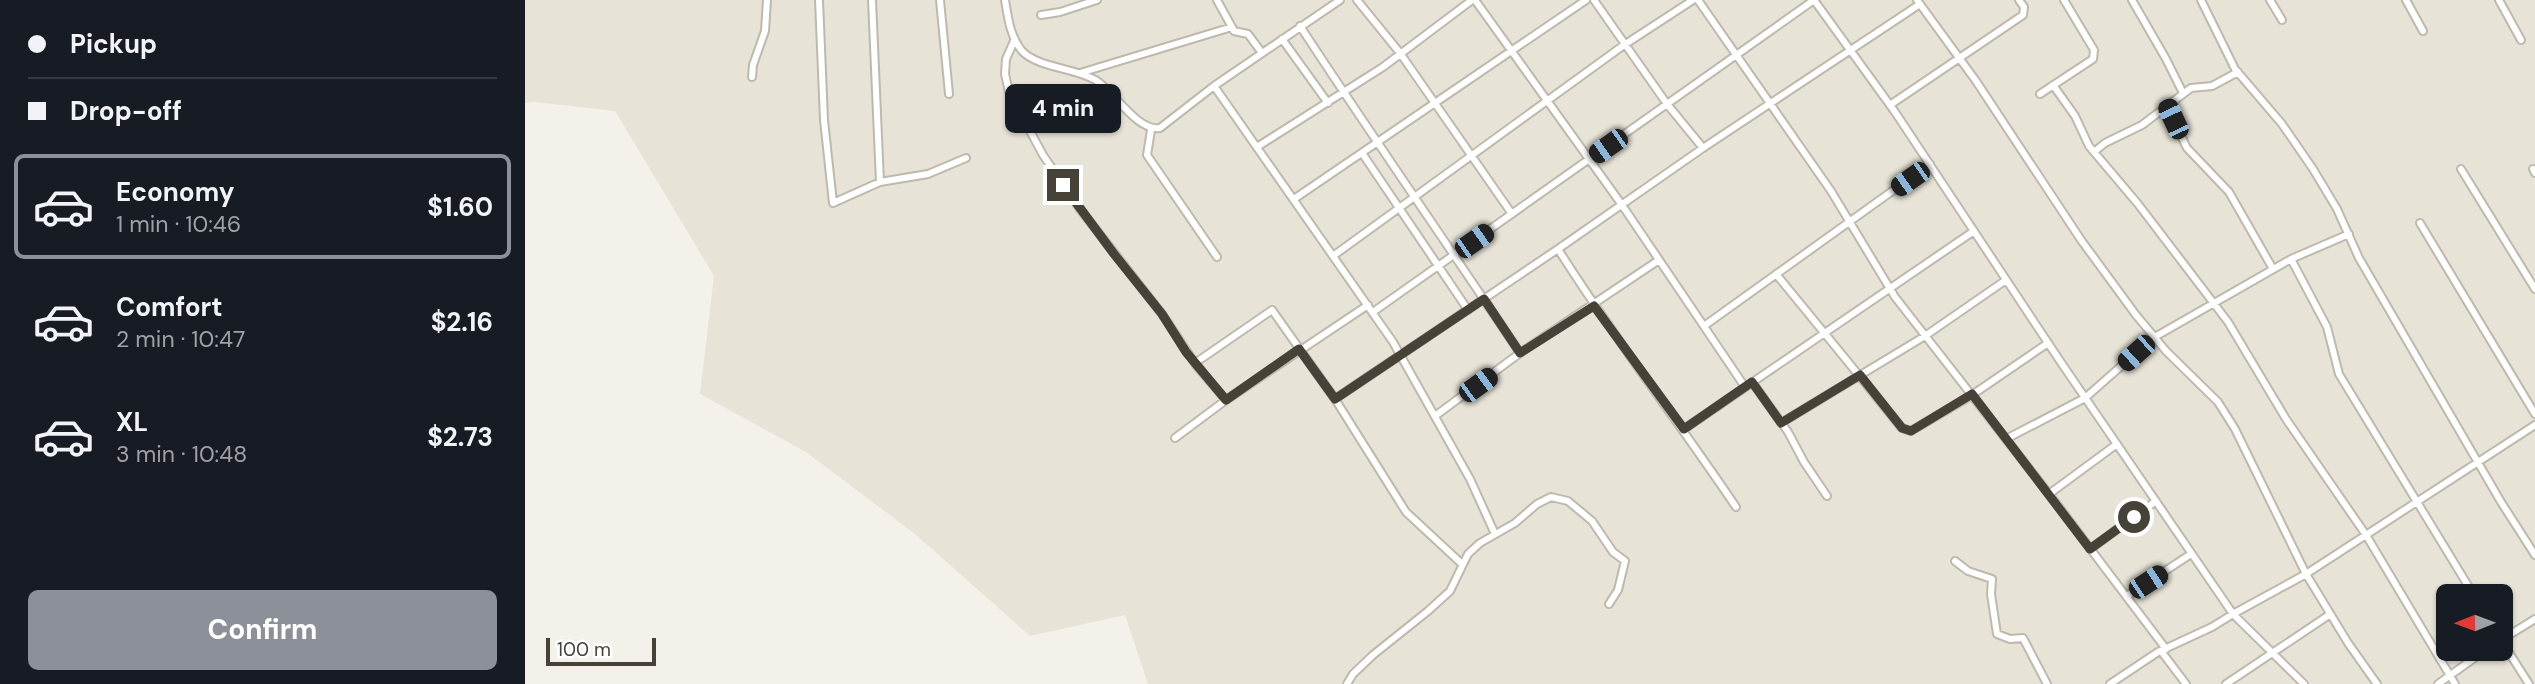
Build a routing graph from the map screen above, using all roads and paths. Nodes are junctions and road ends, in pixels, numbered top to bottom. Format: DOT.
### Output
graph roads {
  1 [pos="767,0"];
  2 [pos="819,0"];
  3 [pos="872,0"];
  4 [pos="940,0"];
  5 [pos="1005,0"];
  6 [pos="1097,0"];
  7 [pos="1217,0"];
  8 [pos="1340,0"];
  9 [pos="1357,0"];
  10 [pos="1473,0"];
  11 [pos="1585,0"];
  12 [pos="1594,0"];
  13 [pos="1696,0"];
  14 [pos="1814,0"];
  15 [pos="2019,0"];
  16 [pos="2064,0"];
  17 [pos="2132,0"];
  18 [pos="2201,0"];
  19 [pos="2270,0"];
  20 [pos="2406,0"];
  21 [pos="2499,0"];
  22 [pos="1919,2"];
  23 [pos="1041,15"];
  24 [pos="2282,20"];
  25 [pos="1300,26"];
  26 [pos="1232,27"];
  27 [pos="2423,31"];
  28 [pos="1282,39"];
  29 [pos="2521,40"];
  30 [pos="1014,41"];
  31 [pos="1624,45"];
  32 [pos="1512,49"];
  33 [pos="1850,52"];
  34 [pos="1262,53"];
  35 [pos="1400,53"];
  36 [pos="1736,57"];
  37 [pos="1959,58"];
  38 [pos="2238,72"];
  39 [pos="1078,74"];
  40 [pos="752,77"];
  41 [pos="2053,85"];
  42 [pos="1215,86"];
  43 [pos="1344,93"];
  44 [pos="2183,93"];
  45 [pos="949,94"];
  46 [pos="2040,94"];
  47 [pos="1546,101"];
  48 [pos="1328,103"];
  49 [pos="1435,103"];
  50 [pos="1667,104"];
  51 [pos="1771,104"];
  52 [pos="1890,105"];
  53 [pos="2166,105"];
  54 [pos="1151,130"];
  55 [pos="1377,143"];
  56 [pos="1257,147"];
  57 [pos="1703,148"];
  58 [pos="2094,152"];
  59 [pos="1362,153"];
  60 [pos="1471,155"];
  61 [pos="967,158"];
  62 [pos="1588,160"];
  63 [pos="1930,164"];
  64 [pos="2461,169"];
  65 [pos="880,181"];
  66 [pos="1415,196"];
  67 [pos="1294,200"];
  68 [pos="1622,205"];
  69 [pos="1399,208"];
  70 [pos="1512,214"];
  71 [pos="1850,221"];
  72 [pos="2420,223"];
  73 [pos="1974,231"];
  74 [pos="2349,234"];
  75 [pos="1558,249"];
  76 [pos="1455,254"];
  77 [pos="1333,256"];
  78 [pos="1217,257"];
  79 [pos="2291,259"];
  80 [pos="1659,260"];
  81 [pos="1439,266"];
  82 [pos="2273,269"];
  83 [pos="1776,274"];
  84 [pos="2006,280"];
  85 [pos="1891,289"];
  86 [pos="2535,289"];
  87 [pos="1484,299"];
  88 [pos="2213,302"];
  89 [pos="1368,305"];
  90 [pos="1594,306"];
  91 [pos="1468,310"];
  92 [pos="1373,312"];
  93 [pos="1703,326"];
  94 [pos="1825,332"];
  95 [pos="1925,336"];
  96 [pos="2153,338"];
  97 [pos="2048,343"];
  98 [pos="1299,349"];
  99 [pos="1520,353"];
  100 [pos="1400,354"];
  101 [pos="1196,365"];
  102 [pos="1860,375"];
  103 [pos="1748,384"];
  104 [pos="1972,394"];
  105 [pos="2085,398"];
  106 [pos="1335,399"];
  107 [pos="1226,400"];
  108 [pos="2535,414"];
  109 [pos="1436,416"];
  110 [pos="1781,423"];
  111 [pos="2535,425"];
  112 [pos="1684,429"];
  113 [pos="1175,438"];
  114 [pos="2006,439"];
  115 [pos="2117,444"];
  116 [pos="2478,461"];
  117 [pos="2049,494"];
  118 [pos="1827,496"];
  119 [pos="2156,501"];
  120 [pos="2417,502"];
  121 [pos="1736,508"];
  122 [pos="1495,534"];
  123 [pos="2366,535"];
  124 [pos="2090,549"];
  125 [pos="2191,554"];
  126 [pos="2535,555"];
  127 [pos="1955,561"];
  128 [pos="1462,564"];
  129 [pos="2306,574"];
  130 [pos="2467,584"];
  131 [pos="2127,596"];
  132 [pos="1609,604"];
  133 [pos="2232,614"];
  134 [pos="2329,615"];
  135 [pos="2535,619"];
  136 [pos="2513,633"];
  137 [pos="2163,650"];
  138 [pos="2272,653"];
  139 [pos="2513,659"];
  140 [pos="2469,662"];
  141 [pos="2450,676"];
  142 [pos="1347,684"];
  143 [pos="2047,684"];
  144 [pos="2110,684"];
  145 [pos="2186,684"];
  146 [pos="2226,684"];
  147 [pos="2304,684"];
  148 [pos="2377,684"];
  149 [pos="2438,684"];
  150 [pos="2455,684"];
  151 [pos="2529,684"];
  1 -- 40 [label="street"];
  2 -- 65 [label="street"];
  3 -- 65 [label="street"];
  4 -- 45 [label="street"];
  5 -- 30 [label="street"];
  6 -- 23 [label="street"];
  7 -- 26 [label="street"];
  8 -- 25 [label="street"];
  9 -- 35 [label="street"];
  10 -- 32 [label="street"];
  10 -- 35 [label="street"];
  11 -- 32 [label="street"];
  12 -- 31 [label="street"];
  13 -- 31 [label="street"];
  13 -- 36 [label="street"];
  14 -- 33 [label="street"];
  14 -- 36 [label="street"];
  15 -- 37 [label="street"];
  16 -- 41 [label="street"];
  17 -- 44 [label="street"];
  18 -- 38 [label="street"];
  19 -- 24 [label="street"];
  20 -- 27 [label="street"];
  21 -- 29 [label="street"];
  22 -- 33 [label="street"];
  22 -- 37 [label="street"];
  25 -- 28 [label="street"];
  25 -- 43 [label="street"];
  26 -- 34 [label="street"];
  26 -- 39 [label="street"];
  28 -- 34 [label="street"];
  28 -- 48 [label="street"];
  30 -- 39 [label="street"];
  30 -- 101 [label="street"];
  31 -- 47 [label="street"];
  31 -- 50 [label="street"];
  32 -- 47 [label="street"];
  32 -- 49 [label="street"];
  33 -- 51 [label="street"];
  33 -- 52 [label="street"];
  34 -- 42 [label="street"];
  35 -- 43 [label="street"];
  35 -- 49 [label="street"];
  36 -- 50 [label="street"];
  36 -- 51 [label="street"];
  37 -- 52 [label="street"];
  37 -- 96 [label="street"];
  38 -- 44 [label="street"];
  38 -- 74 [label="street"];
  39 -- 54 [label="street"];
  41 -- 46 [label="street"];
  41 -- 58 [label="street"];
  42 -- 54 [label="street"];
  42 -- 56 [label="street"];
  43 -- 48 [label="street"];
  43 -- 55 [label="street"];
  44 -- 53 [label="street"];
  47 -- 60 [label="street"];
  47 -- 62 [label="street"];
  48 -- 56 [label="street"];
  49 -- 55 [label="street"];
  49 -- 60 [label="street"];
  50 -- 57 [label="street"];
  50 -- 62 [label="street"];
  51 -- 57 [label="street"];
  51 -- 71 [label="street"];
  52 -- 63 [label="street"];
  53 -- 58 [label="street"];
  53 -- 82 [label="street"];
  54 -- 78 [label="street"];
  55 -- 59 [label="street"];
  55 -- 66 [label="street"];
  56 -- 67 [label="street"];
  57 -- 68 [label="street"];
  58 -- 88 [label="street"];
  59 -- 67 [label="street"];
  59 -- 69 [label="street"];
  60 -- 66 [label="street"];
  60 -- 70 [label="street"];
  61 -- 65 [label="street"];
  62 -- 68 [label="street"];
  62 -- 70 [label="street"];
  63 -- 71 [label="street"];
  63 -- 73 [label="street"];
  64 -- 86 [label="street"];
  66 -- 69 [label="street"];
  66 -- 76 [label="street"];
  67 -- 77 [label="street"];
  68 -- 75 [label="street"];
  68 -- 80 [label="street"];
  69 -- 77 [label="street"];
  69 -- 81 [label="street"];
  70 -- 76 [label="street"];
  71 -- 83 [label="street"];
  71 -- 85 [label="street"];
  72 -- 108 [label="street"];
  73 -- 84 [label="street"];
  73 -- 85 [label="street"];
  74 -- 79 [label="street"];
  74 -- 116 [label="street"];
  75 -- 87 [label="street"];
  75 -- 90 [label="street"];
  76 -- 81 [label="street"];
  76 -- 87 [label="street"];
  77 -- 89 [label="street"];
  79 -- 82 [label="street"];
  79 -- 120 [label="street"];
  80 -- 90 [label="street"];
  80 -- 93 [label="street"];
  81 -- 91 [label="street"];
  81 -- 92 [label="street"];
  82 -- 88 [label="street"];
  83 -- 93 [label="street"];
  83 -- 94 [label="street"];
  84 -- 95 [label="street"];
  84 -- 97 [label="street"];
  85 -- 94 [label="street"];
  85 -- 95 [label="street"];
  87 -- 91 [label="street"];
  87 -- 99 [label="street"];
  88 -- 96 [label="street"];
  88 -- 123 [label="street"];
  89 -- 92 [label="street"];
  89 -- 98 [label="street"];
  90 -- 99 [label="street"];
  90 -- 112 [label="street"];
  91 -- 100 [label="street"];
  92 -- 100 [label="street"];
  93 -- 103 [label="street"];
  94 -- 102 [label="street"];
  94 -- 103 [label="street"];
  95 -- 102 [label="street"];
  95 -- 104 [label="street"];
  96 -- 105 [label="street"];
  96 -- 129 [label="street"];
  97 -- 104 [label="street"];
  97 -- 105 [label="street"];
  98 -- 101 [label="street"];
  98 -- 106 [label="street"];
  98 -- 107 [label="street"];
  99 -- 109 [label="street"];
  100 -- 106 [label="street"];
  100 -- 109 [label="street"];
  101 -- 107 [label="street"];
  102 -- 104 [label="street"];
  102 -- 110 [label="street"];
  103 -- 110 [label="street"];
  103 -- 112 [label="street"];
  104 -- 114 [label="street"];
  105 -- 114 [label="street"];
  105 -- 115 [label="street"];
  106 -- 128 [label="street"];
  107 -- 113 [label="street"];
  109 -- 122 [label="street"];
  110 -- 118 [label="street"];
  111 -- 116 [label="street"];
  112 -- 121 [label="street"];
  114 -- 117 [label="street"];
  115 -- 117 [label="street"];
  115 -- 119 [label="street"];
  116 -- 120 [label="street"];
  116 -- 126 [label="street"];
  117 -- 124 [label="street"];
  119 -- 124 [label="street"];
  119 -- 125 [label="street"];
  120 -- 123 [label="street"];
  120 -- 130 [label="street"];
  122 -- 128 [label="street"];
  122 -- 132 [label="street"];
  123 -- 129 [label="street"];
  123 -- 141 [label="street"];
  124 -- 131 [label="street"];
  125 -- 131 [label="street"];
  125 -- 133 [label="street"];
  127 -- 143 [label="street"];
  128 -- 142 [label="street"];
  129 -- 133 [label="street"];
  129 -- 134 [label="street"];
  131 -- 137 [label="street"];
  133 -- 137 [label="street"];
  133 -- 138 [label="street"];
  134 -- 138 [label="street"];
  134 -- 148 [label="street"];
  135 -- 136 [label="street"];
  137 -- 144 [label="street"];
  137 -- 145 [label="street"];
  138 -- 146 [label="street"];
  138 -- 147 [label="street"];
  139 -- 151 [label="street"];
  140 -- 141 [label="street"];
  141 -- 149 [label="street"];
  141 -- 150 [label="street"];
}
